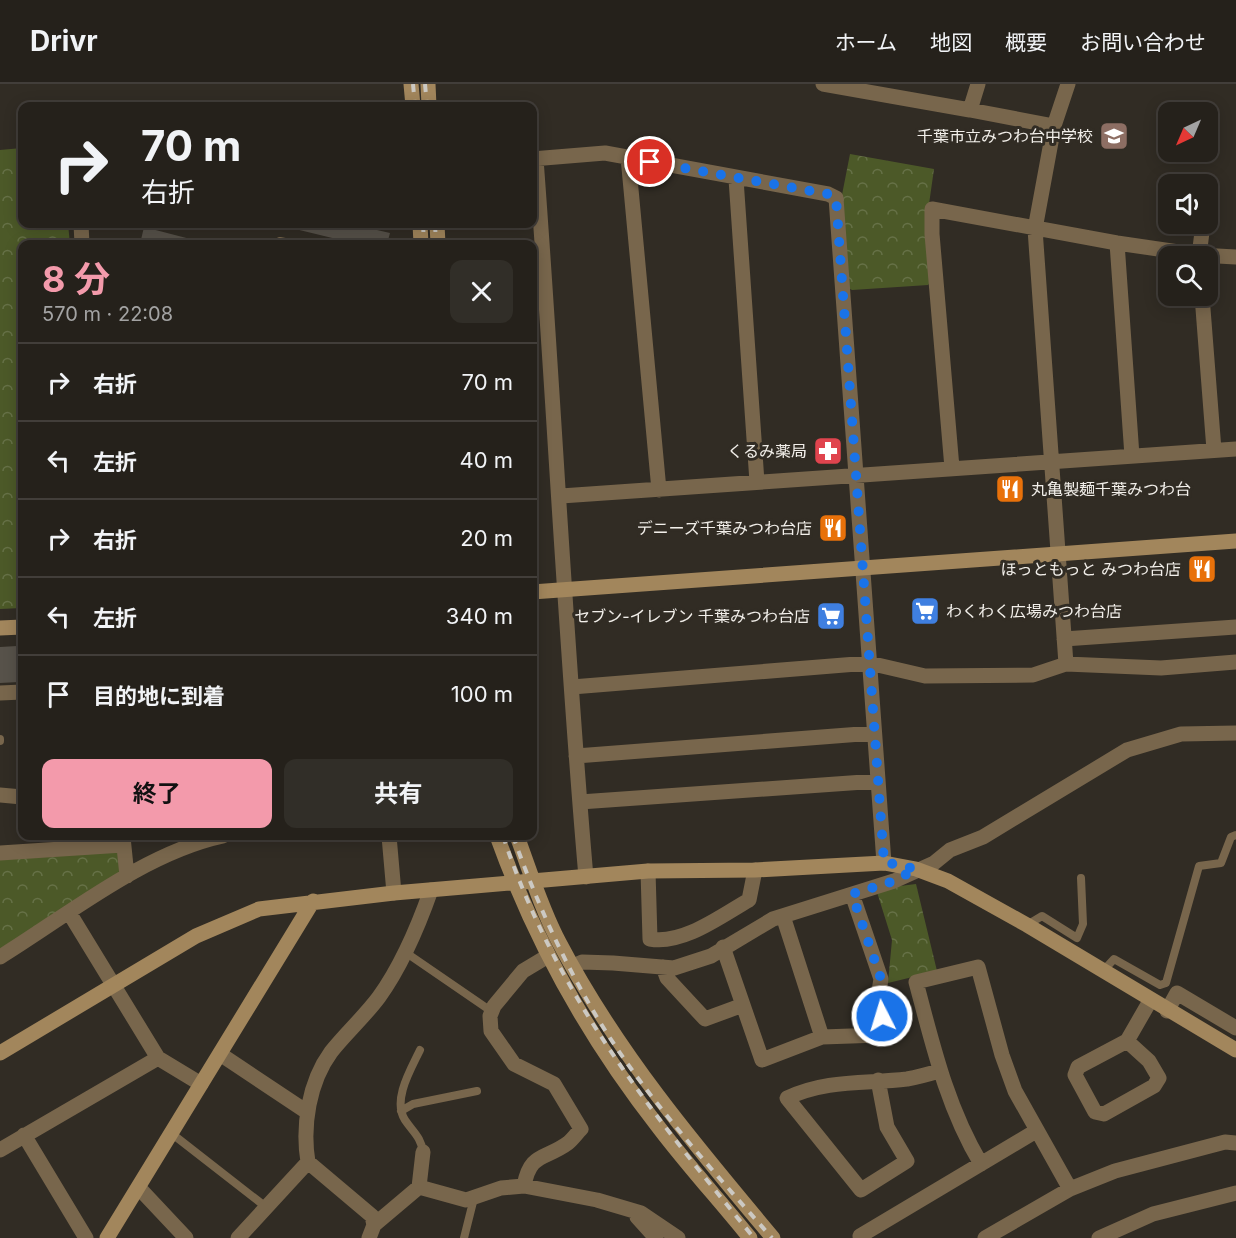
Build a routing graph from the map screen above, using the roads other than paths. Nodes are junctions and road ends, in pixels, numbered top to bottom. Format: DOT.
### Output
graph roads {
  1 [pos="411,84"];
  2 [pos="428,84"];
  3 [pos="823,84"];
  4 [pos="978,84"];
  5 [pos="1068,84"];
  6 [pos="891,90"];
  7 [pos="413,102"];
  8 [pos="429,102"];
  9 [pos="970,110"];
  10 [pos="1054,126"];
  11 [pos="628,157"];
  12 [pos="537,159"];
  13 [pos="736,179"];
  14 [pos="537,228"];
  15 [pos="1035,228"];
  16 [pos="1117,243"];
  17 [pos="1158,250"];
  18 [pos="1218,257"];
  19 [pos="1236,257"];
  20 [pos="538,262"];
  21 [pos="1203,306"];
  22 [pos="1236,448"];
  23 [pos="1214,450"];
  24 [pos="1132,456"];
  25 [pos="1052,462"];
  26 [pos="952,468"];
  27 [pos="856,476"];
  28 [pos="757,483"];
  29 [pos="659,489"];
  30 [pos="561,496"];
  31 [pos="1236,541"];
  32 [pos="1058,554"];
  33 [pos="862,568"];
  34 [pos="567,589"];
  35 [pos="537,592"];
  36 [pos="18,627"];
  37 [pos="1236,627"];
  38 [pos="0,628"];
  39 [pos="1064,639"];
  40 [pos="1236,662"];
  41 [pos="869,663"];
  42 [pos="1066,664"];
  43 [pos="572,687"];
  44 [pos="18,692"];
  45 [pos="0,693"];
  46 [pos="874,733"];
  47 [pos="1236,733"];
  48 [pos="576,756"];
  49 [pos="878,781"];
  50 [pos="0,795"];
  51 [pos="18,797"];
  52 [pos="580,802"];
  53 [pos="1236,835"];
  54 [pos="123,840"];
  55 [pos="212,840"];
  56 [pos="389,840"];
  57 [pos="498,840"];
  58 [pos="518,840"];
  59 [pos="64,842"];
  60 [pos="0,853"];
  61 [pos="884,862"];
  62 [pos="916,869"];
  63 [pos="755,870"];
  64 [pos="648,871"];
  65 [pos="127,876"];
  66 [pos="586,877"];
  67 [pos="1081,878"];
  68 [pos="514,882"];
  69 [pos="534,882"];
  70 [pos="431,890"];
  71 [pos="394,894"];
  72 [pos="852,894"];
  73 [pos="314,901"];
  74 [pos="70,914"];
  75 [pos="783,916"];
  76 [pos="1027,925"];
  77 [pos="723,947"];
  78 [pos="405,952"];
  79 [pos="548,956"];
  80 [pos="0,957"];
  81 [pos="573,966"];
  82 [pos="663,967"];
  83 [pos="1102,972"];
  84 [pos="115,984"];
  85 [pos="1150,1001"];
  86 [pos="743,1005"];
  87 [pos="491,1011"];
  88 [pos="1167,1011"];
  89 [pos="1236,1028"];
  90 [pos="822,1036"];
  91 [pos="1127,1041"];
  92 [pos="420,1050"];
  93 [pos="1236,1050"];
  94 [pos="0,1053"];
  95 [pos="220,1053"];
  96 [pos="158,1058"];
  97 [pos="939,1071"];
  98 [pos="878,1080"];
  99 [pos="201,1084"];
  100 [pos="477,1091"];
  101 [pos="401,1111"];
  102 [pos="307,1112"];
  103 [pos="1036,1131"];
  104 [pos="171,1133"];
  105 [pos="24,1135"];
  106 [pos="1236,1143"];
  107 [pos="0,1150"];
  108 [pos="423,1152"];
  109 [pos="308,1162"];
  110 [pos="981,1164"];
  111 [pos="524,1186"];
  112 [pos="419,1187"];
  113 [pos="140,1189"];
  114 [pos="1070,1189"];
  115 [pos="1236,1193"];
  116 [pos="474,1198"];
  117 [pos="266,1207"];
  118 [pos="631,1210"];
  119 [pos="372,1232"];
  120 [pos="86,1238"];
  121 [pos="107,1238"];
  122 [pos="186,1238"];
  123 [pos="238,1238"];
  124 [pos="464,1238"];
  125 [pos="656,1238"];
  126 [pos="678,1238"];
  127 [pos="750,1238"];
  128 [pos="773,1238"];
  129 [pos="861,1238"];
  130 [pos="985,1238"];
  131 [pos="1100,1238"];
  1 -- 7 [label="street"];
  2 -- 8 [label="street"];
  3 -- 6 [label="street"];
  4 -- 9 [label="street"];
  5 -- 10 [label="street"];
  6 -- 9 [label="street"];
  9 -- 10 [label="street"];
  10 -- 15 [label="street"];
  11 -- 12 [label="street"];
  11 -- 13 [label="street"];
  11 -- 29 [label="street"];
  13 -- 27 [label="street"];
  13 -- 28 [label="street"];
  14 -- 20 [label="street"];
  15 -- 16 [label="street"];
  15 -- 25 [label="street"];
  15 -- 26 [label="street"];
  16 -- 17 [label="street"];
  16 -- 24 [label="street"];
  18 -- 19 [label="street"];
  20 -- 30 [label="street"];
  21 -- 23 [label="street"];
  22 -- 23 [label="street"];
  23 -- 24 [label="street"];
  24 -- 25 [label="street"];
  25 -- 26 [label="street"];
  25 -- 32 [label="street"];
  26 -- 27 [label="street"];
  27 -- 28 [label="street"];
  27 -- 33 [label="street"];
  28 -- 29 [label="street"];
  29 -- 30 [label="street"];
  30 -- 34 [label="street"];
  31 -- 32 [label="street"];
  32 -- 33 [label="street"];
  32 -- 39 [label="street"];
  33 -- 34 [label="street"];
  33 -- 41 [label="street"];
  34 -- 35 [label="street"];
  34 -- 43 [label="street"];
  36 -- 38 [label="street"];
  37 -- 39 [label="street"];
  39 -- 42 [label="street"];
  40 -- 42 [label="street"];
  41 -- 42 [label="street"];
  41 -- 43 [label="street"];
  41 -- 46 [label="street"];
  43 -- 48 [label="street"];
  44 -- 45 [label="street"];
  46 -- 48 [label="street"];
  46 -- 49 [label="street"];
  47 -- 62 [label="street"];
  48 -- 52 [label="street"];
  49 -- 52 [label="street"];
  49 -- 61 [label="street"];
  50 -- 51 [label="street"];
  52 -- 66 [label="street"];
  53 -- 83 [label="lane"];
  54 -- 59 [label="street"];
  54 -- 65 [label="street"];
  55 -- 65 [label="street"];
  56 -- 71 [label="street"];
  57 -- 68 [label="street"];
  58 -- 69 [label="street"];
  59 -- 60 [label="street"];
  61 -- 62 [label="street"];
  61 -- 63 [label="street"];
  62 -- 72 [label="street"];
  62 -- 76 [label="street"];
  63 -- 64 [label="street"];
  63 -- 64 [label="street"];
  64 -- 66 [label="street"];
  65 -- 74 [label="street"];
  66 -- 69 [label="street"];
  67 -- 76 [label="lane"];
  68 -- 69 [label="street"];
  68 -- 70 [label="street"];
  68 -- 79 [label="street"];
  69 -- 81 [label="street"];
  70 -- 71 [label="street"];
  70 -- 78 [label="street"];
  71 -- 73 [label="street"];
  72 -- 75 [label="street"];
  72 -- 90 [label="street"];
  73 -- 84 [label="street"];
  73 -- 95 [label="street"];
  74 -- 80 [label="street"];
  74 -- 84 [label="street"];
  75 -- 77 [label="street"];
  75 -- 90 [label="street"];
  76 -- 83 [label="street"];
  77 -- 82 [label="street"];
  77 -- 86 [label="street"];
  78 -- 87 [label="lane"];
  78 -- 102 [label="street"];
  79 -- 87 [label="street"];
  79 -- 127 [label="street"];
  81 -- 82 [label="street"];
  81 -- 128 [label="street"];
  82 -- 86 [label="street"];
  83 -- 85 [label="street"];
  84 -- 94 [label="street"];
  84 -- 96 [label="street"];
  85 -- 88 [label="street"];
  85 -- 91 [label="street"];
  86 -- 90 [label="street"];
  87 -- 111 [label="street"];
  88 -- 89 [label="street"];
  88 -- 93 [label="street"];
  91 -- 91 [label="street"];
  92 -- 101 [label="lane"];
  95 -- 99 [label="street"];
  95 -- 102 [label="street"];
  96 -- 99 [label="street"];
  96 -- 105 [label="street"];
  97 -- 98 [label="street"];
  97 -- 103 [label="street"];
  97 -- 110 [label="street"];
  98 -- 98 [label="street"];
  99 -- 104 [label="street"];
  100 -- 101 [label="lane"];
  101 -- 108 [label="lane"];
  102 -- 109 [label="street"];
  103 -- 110 [label="street"];
  103 -- 114 [label="street"];
  104 -- 113 [label="street"];
  104 -- 117 [label="lane"];
  105 -- 107 [label="street"];
  105 -- 120 [label="street"];
  106 -- 114 [label="street"];
  108 -- 112 [label="street"];
  109 -- 117 [label="street"];
  109 -- 119 [label="street"];
  110 -- 129 [label="street"];
  111 -- 116 [label="street"];
  111 -- 118 [label="street"];
  112 -- 116 [label="street"];
  112 -- 119 [label="street"];
  113 -- 121 [label="street"];
  113 -- 122 [label="street"];
  114 -- 130 [label="street"];
  115 -- 131 [label="street"];
  116 -- 124 [label="lane"];
  117 -- 123 [label="street"];
  118 -- 125 [label="street"];
  118 -- 126 [label="street"];
}
